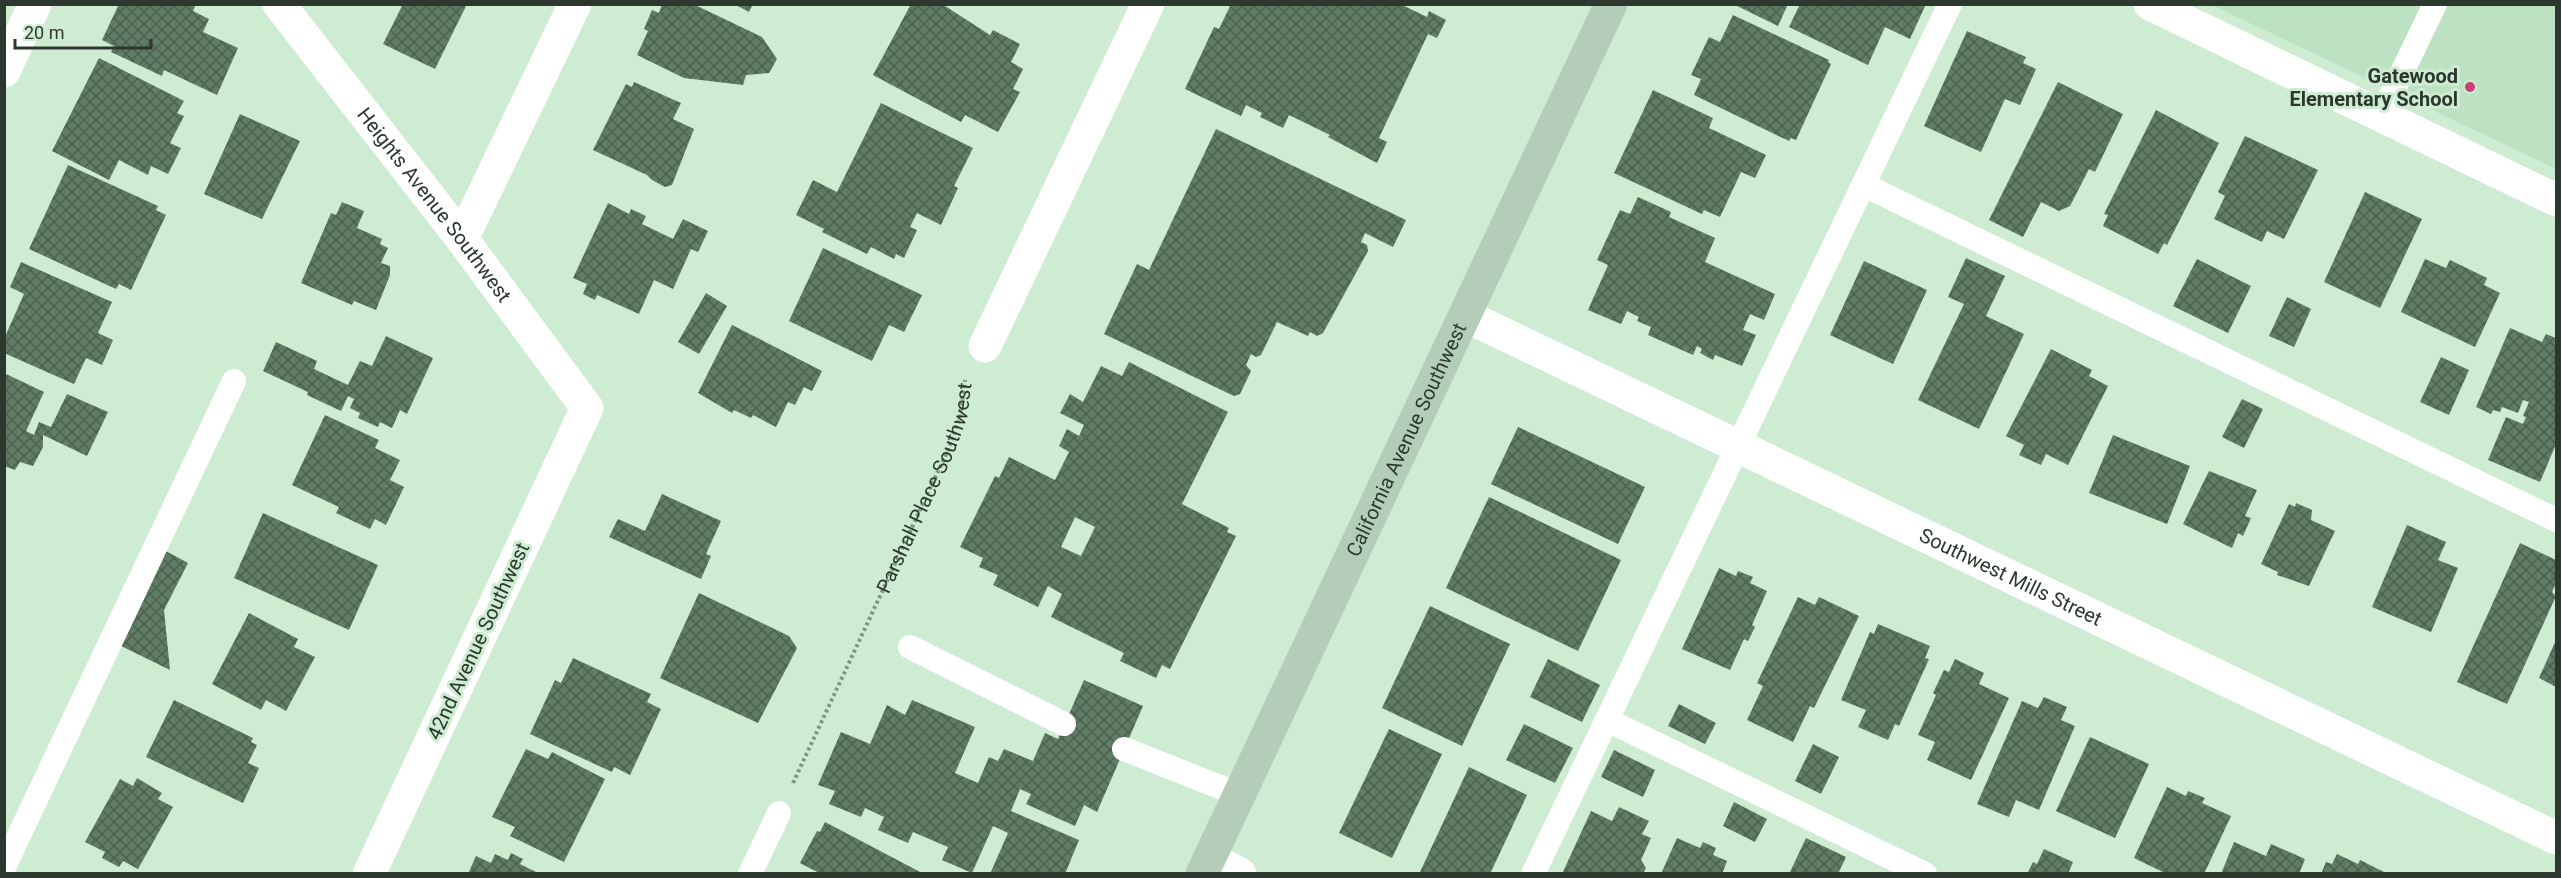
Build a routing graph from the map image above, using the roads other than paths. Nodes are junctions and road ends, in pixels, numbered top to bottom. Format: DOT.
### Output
graph roads {
  1 [pos="35,4"];
  2 [pos="279,4"];
  3 [pos="575,4"];
  4 [pos="1148,4"];
  5 [pos="1611,4"];
  6 [pos="1950,4"];
  7 [pos="2435,4"];
  8 [pos="2169,9"];
  9 [pos="4,71"];
  10 [pos="2381,116"];
  11 [pos="1864,185"];
  12 [pos="2556,200"];
  13 [pos="462,239"];
  14 [pos="1466,316"];
  15 [pos="985,346"];
  16 [pos="234,381"];
  17 [pos="586,408"];
  18 [pos="1739,447"];
  19 [pos="2556,520"];
  20 [pos="910,647"];
  21 [pos="1607,720"];
  22 [pos="1064,724"];
  23 [pos="1124,749"];
  24 [pos="1240,795"];
  25 [pos="779,813"];
  26 [pos="2556,838"];
  27 [pos="1206,866"];
  28 [pos="4,867"];
  29 [pos="369,873"];
  30 [pos="750,873"];
  31 [pos="1240,873"];
  32 [pos="1533,873"];
  33 [pos="1925,873"];
  1 -- 9 [label="street"];
  2 -- 13 [label="street, Heights Avenue Southwest"];
  3 -- 13 [label="street"];
  4 -- 15 [label="street"];
  5 -- 14 [label="main road, California Avenue Southwest"];
  6 -- 11 [label="lane"];
  7 -- 10 [label="lane"];
  8 -- 10 [label="street"];
  10 -- 12 [label="street"];
  11 -- 18 [label="lane"];
  11 -- 19 [label="lane"];
  13 -- 17 [label="street, Heights Avenue Southwest"];
  14 -- 18 [label="street, Southwest Mills Street"];
  14 -- 24 [label="main road, California Avenue Southwest"];
  16 -- 28 [label="lane"];
  17 -- 29 [label="street, 42nd Avenue Southwest"];
  18 -- 21 [label="lane"];
  18 -- 26 [label="street, Southwest Mills Street"];
  20 -- 22 [label="lane"];
  21 -- 32 [label="lane"];
  21 -- 33 [label="lane"];
  23 -- 24 [label="lane"];
  24 -- 27 [label="main road, California Avenue Southwest"];
  25 -- 30 [label="lane"];
  27 -- 31 [label="street"];
}
